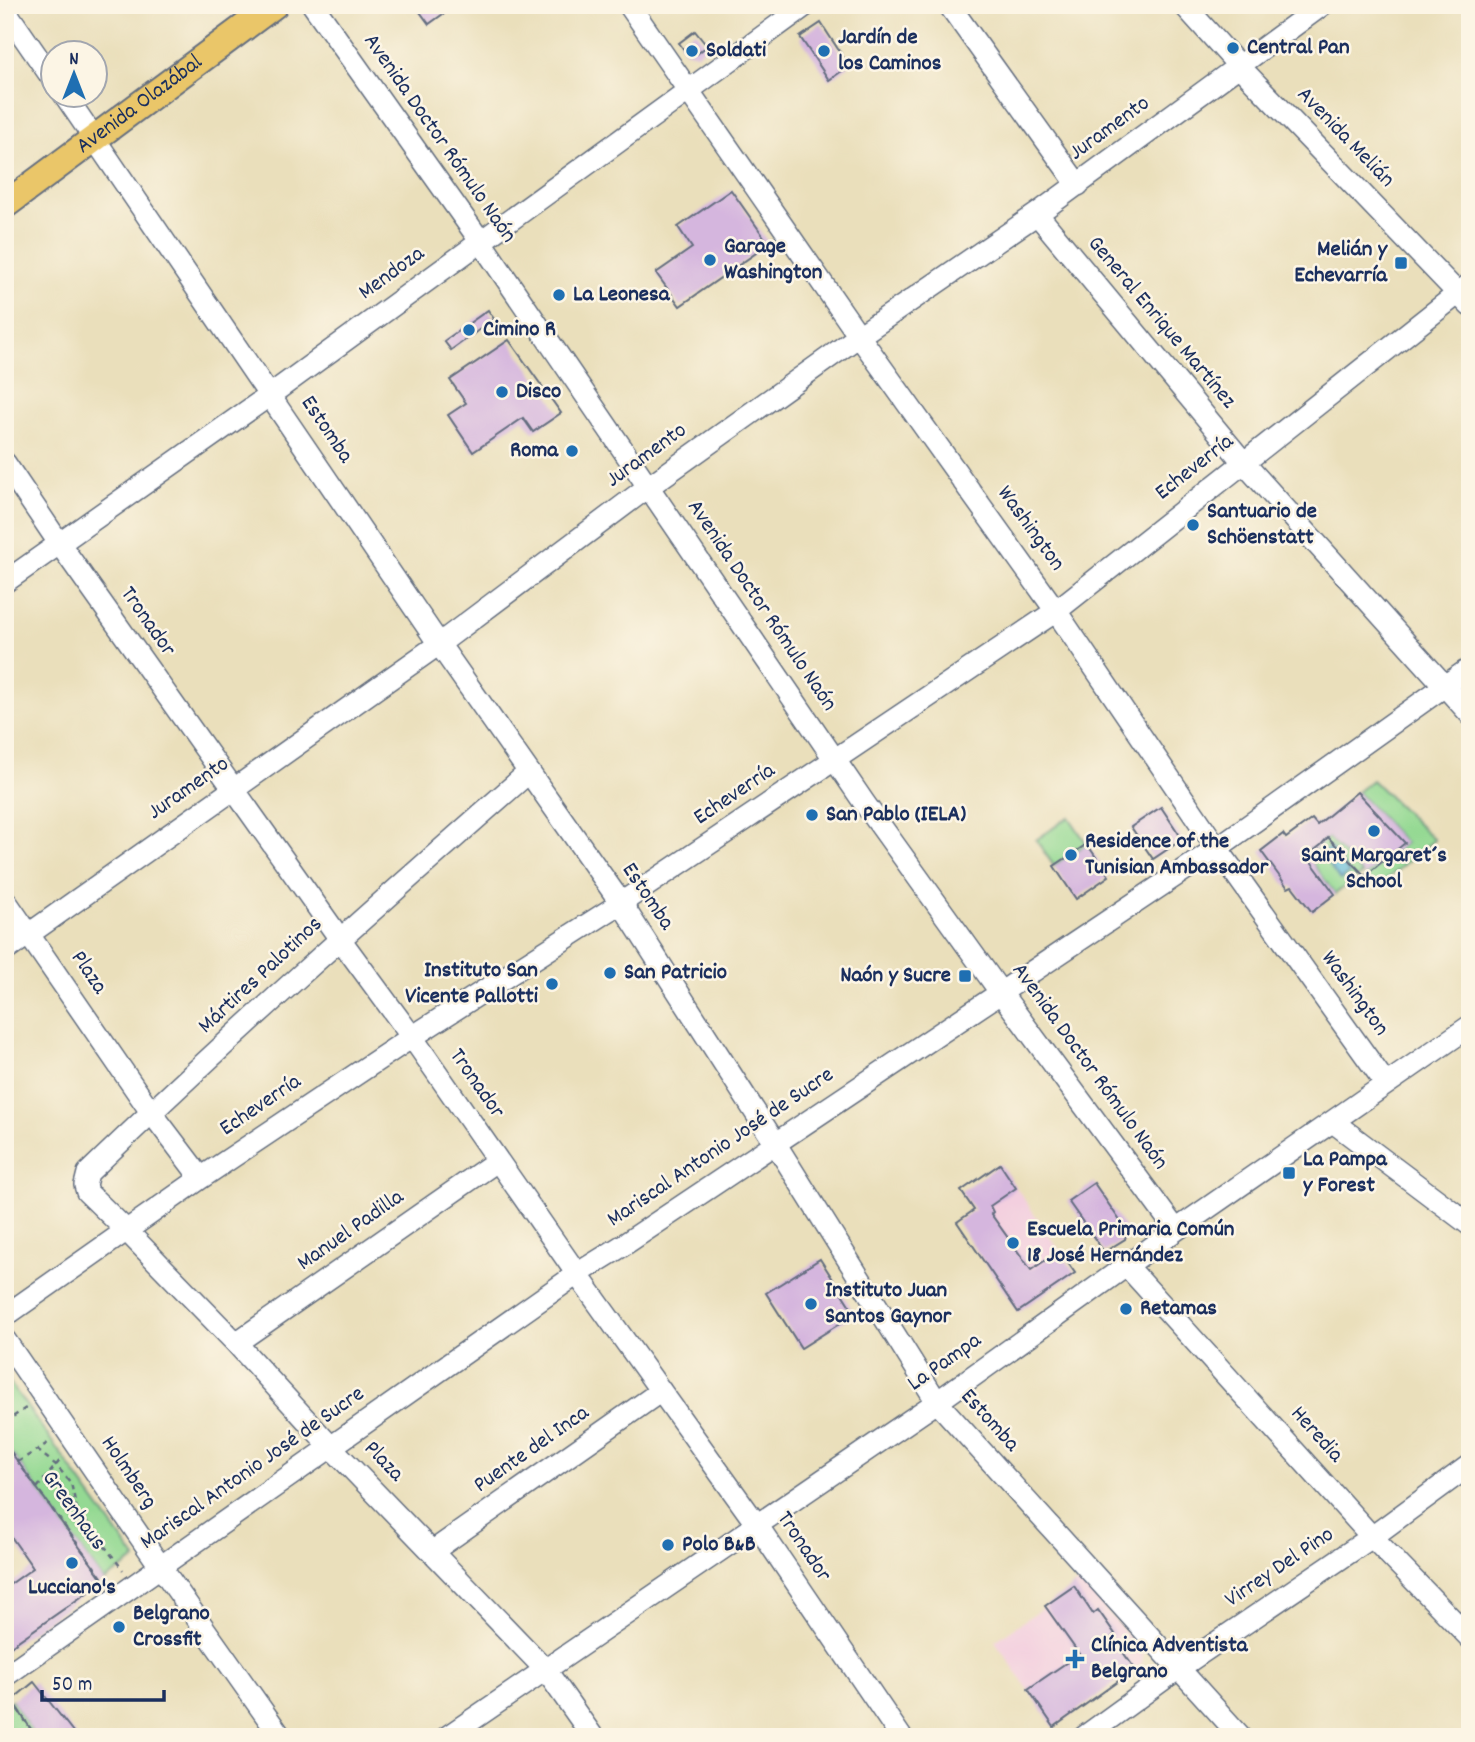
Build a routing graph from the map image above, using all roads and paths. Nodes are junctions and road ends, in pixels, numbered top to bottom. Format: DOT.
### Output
graph roads {
  1 [pos="274,5"];
  2 [pos="313,5"];
  3 [pos="629,5"];
  4 [pos="806,5"];
  5 [pos="949,5"];
  6 [pos="1184,5"];
  7 [pos="1322,5"];
  8 [pos="5,10"];
  9 [pos="38,58"];
  10 [pos="1239,66"];
  11 [pos="689,90"];
  12 [pos="74,108"];
  13 [pos="95,139"];
  14 [pos="1078,185"];
  15 [pos="5,205"];
  16 [pos="1037,214"];
  17 [pos="481,242"];
  18 [pos="1466,294"];
  19 [pos="859,336"];
  20 [pos="270,395"];
  21 [pos="5,463"];
  22 [pos="1244,463"];
  23 [pos="648,487"];
  24 [pos="59,543"];
  25 [pos="5,582"];
  26 [pos="1056,611"];
  27 [pos="439,644"];
  28 [pos="1470,668"];
  29 [pos="1444,685"];
  30 [pos="1470,714"];
  31 [pos="834,760"];
  32 [pos="529,772"];
  33 [pos="234,789"];
  34 [pos="1217,848"];
  35 [pos="5,900"];
  36 [pos="621,903"];
  37 [pos="30,934"];
  38 [pos="340,939"];
  39 [pos="5,951"];
  40 [pos="1001,993"];
  41 [pos="1470,1026"];
  42 [pos="412,1037"];
  43 [pos="1386,1084"];
  44 [pos="152,1112"];
  45 [pos="1333,1122"];
  46 [pos="775,1143"];
  47 [pos="497,1161"];
  48 [pos="201,1178"];
  49 [pos="1470,1225"];
  50 [pos="1176,1230"];
  51 [pos="127,1231"];
  52 [pos="1126,1265"];
  53 [pos="577,1274"];
  54 [pos="5,1316"];
  55 [pos="5,1340"];
  56 [pos="236,1343"];
  57 [pos="661,1391"];
  58 [pos="44,1396"];
  59 [pos="937,1402"];
  60 [pos="5,1408"];
  61 [pos="12,1418"];
  62 [pos="5,1422"];
  63 [pos="71,1436"];
  64 [pos="5,1444"];
  65 [pos="331,1447"];
  66 [pos="37,1450"];
  67 [pos="19,1462"];
  68 [pos="56,1465"];
  69 [pos="1470,1465"];
  70 [pos="37,1488"];
  71 [pos="757,1525"];
  72 [pos="1372,1537"];
  73 [pos="433,1551"];
  74 [pos="160,1566"];
  75 [pos="134,1584"];
  76 [pos="116,1597"];
  77 [pos="1470,1638"];
  78 [pos="1179,1668"];
  79 [pos="545,1669"];
  80 [pos="5,1676"];
  81 [pos="5,1691"];
  82 [pos="5,1718"];
  83 [pos="18,1737"];
  84 [pos="36,1737"];
  85 [pos="281,1737"];
  86 [pos="447,1737"];
  87 [pos="593,1737"];
  88 [pos="901,1737"];
  89 [pos="1084,1737"];
  90 [pos="1241,1737"];
  1 -- 13 [label="main road, Avenida Olazábal"];
  2 -- 17 [label="street, Avenida Doctor Rómulo Naón"];
  3 -- 11 [label="street, Washington"];
  4 -- 11 [label="street, Mendoza"];
  5 -- 14 [label="street"];
  6 -- 10 [label="street, Avenida Melián"];
  7 -- 10 [label="street, Juramento"];
  8 -- 9 [label="street"];
  10 -- 14 [label="street, Juramento"];
  10 -- 18 [label="street, Avenida Melián"];
  11 -- 17 [label="street, Mendoza"];
  11 -- 19 [label="street, Washington"];
  12 -- 13 [label="street, Estomba"];
  13 -- 15 [label="main road, Avenida Olazábal"];
  13 -- 20 [label="street, Estomba"];
  14 -- 16 [label="street, Juramento"];
  16 -- 19 [label="street, Juramento"];
  16 -- 22 [label="street, General Enrique Martínez"];
  17 -- 20 [label="street, Mendoza"];
  17 -- 23 [label="street, Avenida Doctor Rómulo Naón"];
  18 -- 22 [label="street, Echeverría"];
  19 -- 23 [label="street, Juramento"];
  19 -- 26 [label="street, Washington"];
  20 -- 24 [label="street, Mendoza"];
  20 -- 27 [label="street, Estomba"];
  21 -- 24 [label="street, Tronador"];
  22 -- 26 [label="street, Echeverría"];
  22 -- 29 [label="street, General Enrique Martínez"];
  23 -- 27 [label="street, Juramento"];
  23 -- 31 [label="street, Avenida Doctor Rómulo Naón"];
  24 -- 25 [label="street, Mendoza"];
  24 -- 33 [label="street, Tronador"];
  26 -- 31 [label="street, Echeverría"];
  26 -- 34 [label="street, Washington"];
  27 -- 32 [label="street, Estomba"];
  27 -- 33 [label="street, Juramento"];
  28 -- 29 [label="street, Mariscal Antonio José de Sucre"];
  29 -- 30 [label="street, General Enrique Martínez"];
  29 -- 34 [label="street, Mariscal Antonio José de Sucre"];
  31 -- 36 [label="street, Echeverría"];
  31 -- 40 [label="street, Avenida Doctor Rómulo Naón"];
  32 -- 36 [label="street, Estomba"];
  32 -- 38 [label="street, Mártires Palotinos"];
  33 -- 37 [label="street, Juramento"];
  33 -- 38 [label="street, Tronador"];
  34 -- 40 [label="street, Mariscal Antonio José de Sucre"];
  34 -- 43 [label="street, Washington"];
  35 -- 37 [label="street, Plaza"];
  36 -- 42 [label="street, Echeverría"];
  36 -- 46 [label="street, Estomba"];
  37 -- 39 [label="street, Juramento"];
  37 -- 44 [label="street, Plaza"];
  38 -- 42 [label="street, Tronador"];
  38 -- 44 [label="street, Mártires Palotinos"];
  40 -- 46 [label="street, Mariscal Antonio José de Sucre"];
  40 -- 50 [label="street, Avenida Doctor Rómulo Naón"];
  41 -- 43 [label="street, La Pampa"];
  42 -- 47 [label="street, Tronador"];
  42 -- 48 [label="street, Echeverría"];
  43 -- 45 [label="street, La Pampa"];
  44 -- 48 [label="street, Plaza"];
  44 -- 51 [label="street, Mártires Palotinos"];
  45 -- 49 [label="street"];
  45 -- 50 [label="street, La Pampa"];
  46 -- 53 [label="street, Mariscal Antonio José de Sucre"];
  46 -- 59 [label="street, Estomba"];
  47 -- 53 [label="street, Tronador"];
  47 -- 56 [label="street, Manuel Padilla"];
  48 -- 51 [label="street, Echeverría"];
  50 -- 52 [label="street, La Pampa"];
  51 -- 54 [label="street, Echeverría"];
  51 -- 56 [label="street, Plaza"];
  52 -- 59 [label="street, La Pampa"];
  52 -- 72 [label="street, Heredia"];
  53 -- 57 [label="street, Tronador"];
  53 -- 65 [label="street, Mariscal Antonio José de Sucre"];
  55 -- 58 [label="street, Holmberg"];
  56 -- 65 [label="street, Plaza"];
  57 -- 71 [label="street, Tronador"];
  57 -- 73 [label="street, Puente del Inca"];
  58 -- 61 [label="path"];
  58 -- 63 [label="street, Holmberg"];
  59 -- 71 [label="street, La Pampa"];
  59 -- 78 [label="street, Estomba"];
  60 -- 61 [label="path"];
  61 -- 62 [label="path"];
  63 -- 66 [label="path"];
  63 -- 68 [label="path"];
  63 -- 74 [label="street, Holmberg"];
  64 -- 67 [label="path, Greenhaus"];
  65 -- 73 [label="street, Plaza"];
  65 -- 74 [label="street, Mariscal Antonio José de Sucre"];
  66 -- 67 [label="path"];
  66 -- 68 [label="path, Greenhaus"];
  67 -- 70 [label="path, Greenhaus"];
  68 -- 70 [label="path"];
  68 -- 75 [label="path, Greenhaus"];
  69 -- 72 [label="street, Virrey Del Pino"];
  70 -- 76 [label="path, Greenhaus"];
  71 -- 79 [label="street, La Pampa"];
  71 -- 88 [label="street, Tronador"];
  72 -- 77 [label="street, Heredia"];
  72 -- 78 [label="street, Virrey Del Pino"];
  73 -- 79 [label="street, Plaza"];
  74 -- 75 [label="street, Mariscal Antonio José de Sucre"];
  74 -- 85 [label="street, Holmberg"];
  75 -- 76 [label="street, Mariscal Antonio José de Sucre"];
  76 -- 80 [label="street, Mariscal Antonio José de Sucre"];
  78 -- 89 [label="street, Virrey Del Pino"];
  78 -- 90 [label="street, Estomba"];
  79 -- 86 [label="street, La Pampa"];
  79 -- 87 [label="street, Plaza"];
  81 -- 84 [label="path"];
  82 -- 83 [label="path"];
}
